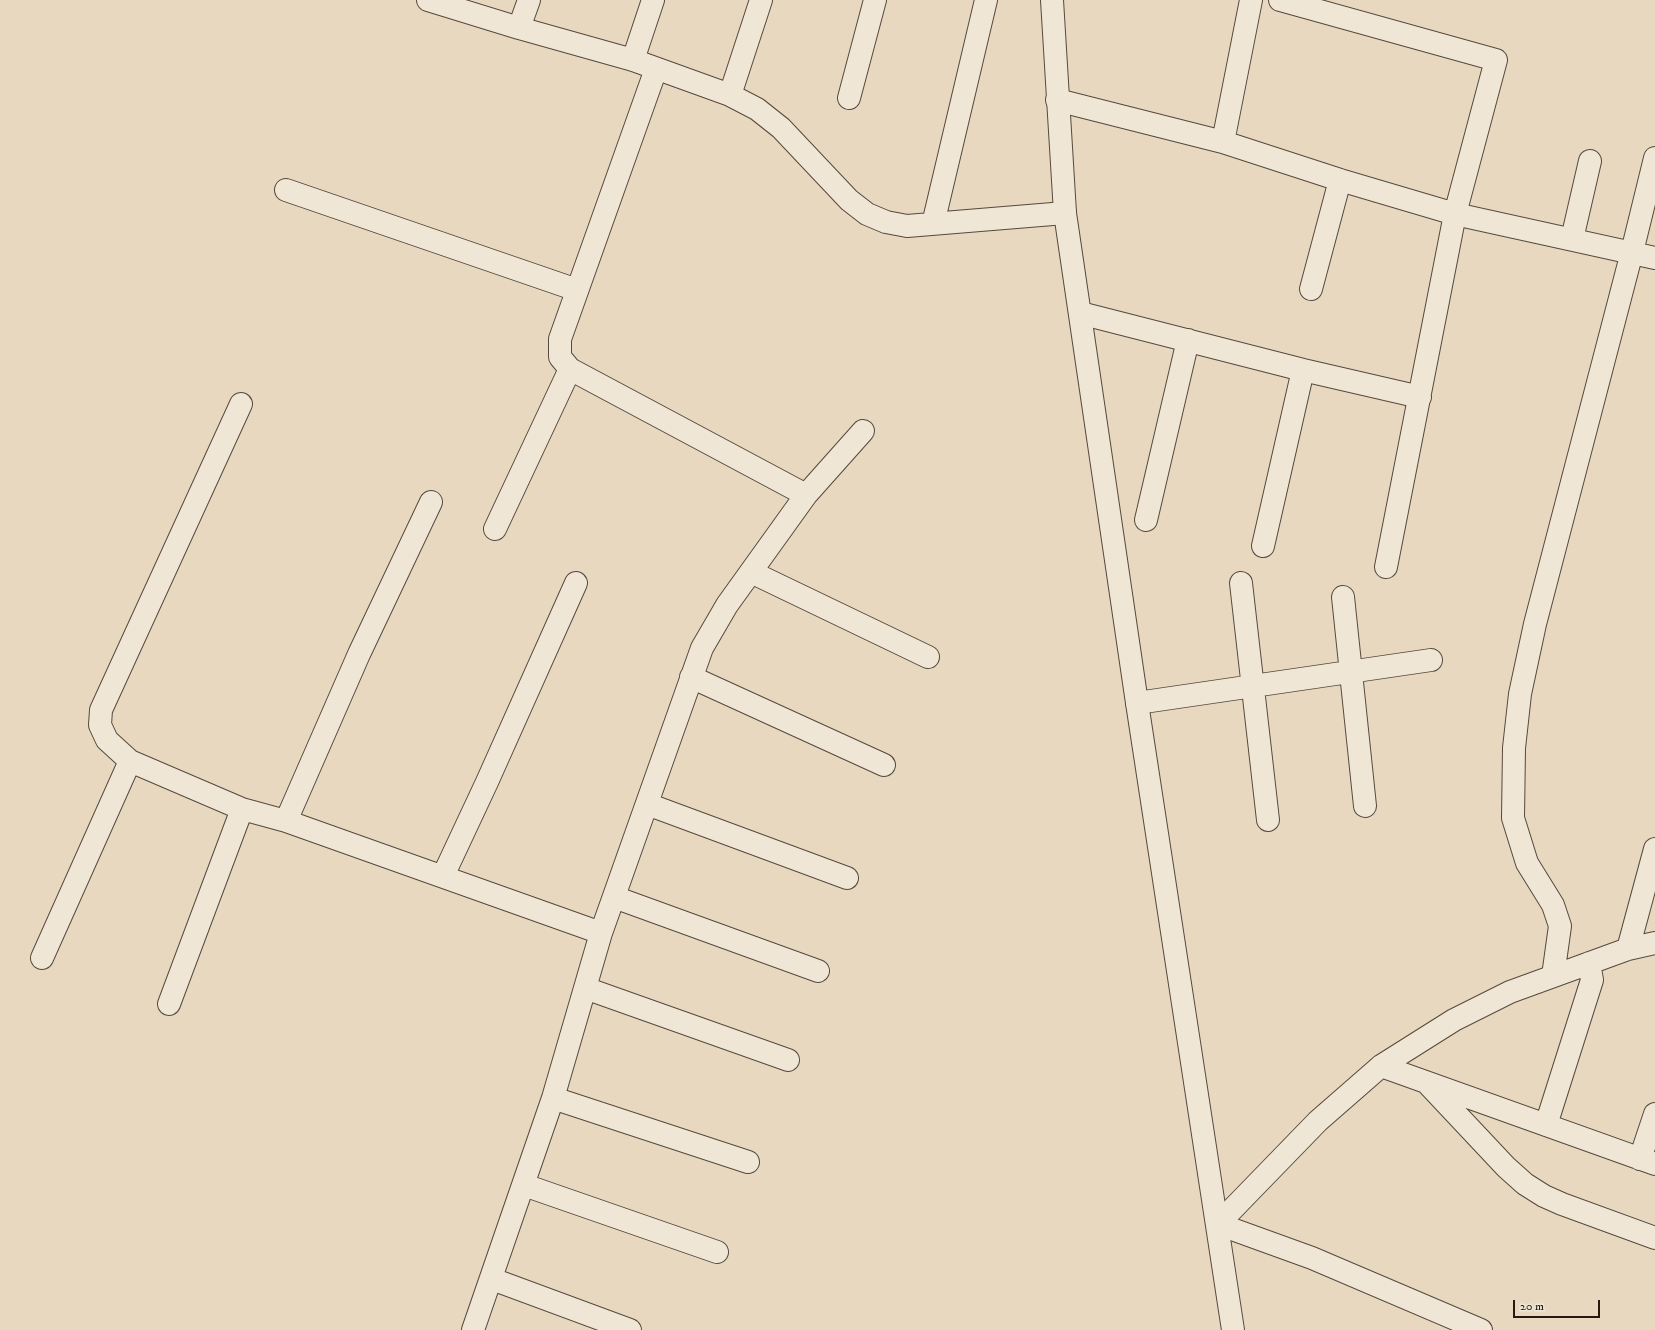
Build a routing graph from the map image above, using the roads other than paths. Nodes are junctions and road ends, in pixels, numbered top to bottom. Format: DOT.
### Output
graph roads {
  1 [pos="428,0"];
  2 [pos="529,0"];
  3 [pos="653,0"];
  4 [pos="761,0"];
  5 [pos="875,0"];
  6 [pos="986,0"];
  7 [pos="1049,0"];
  8 [pos="1251,0"];
  9 [pos="1280,0"];
  10 [pos="519,28"];
  11 [pos="633,60"];
  12 [pos="656,69"];
  13 [pos="730,95"];
  14 [pos="849,98"];
  15 [pos="1057,100"];
  16 [pos="1223,142"];
  17 [pos="1655,158"];
  18 [pos="1590,162"];
  19 [pos="1340,180"];
  20 [pos="286,190"];
  21 [pos="1065,213"];
  22 [pos="1455,214"];
  23 [pos="933,224"];
  24 [pos="1572,239"];
  25 [pos="1632,252"];
  26 [pos="1655,258"];
  27 [pos="1311,289"];
  28 [pos="577,290"];
  29 [pos="1080,313"];
  30 [pos="1188,340"];
  31 [pos="570,369"];
  32 [pos="1303,370"];
  33 [pos="1420,397"];
  34 [pos="241,404"];
  35 [pos="863,431"];
  36 [pos="806,495"];
  37 [pos="431,502"];
  38 [pos="1146,520"];
  39 [pos="495,529"];
  40 [pos="1263,546"];
  41 [pos="1386,567"];
  42 [pos="750,572"];
  43 [pos="576,583"];
  44 [pos="1240,583"];
  45 [pos="1344,597"];
  46 [pos="928,657"];
  47 [pos="1431,660"];
  48 [pos="1352,670"];
  49 [pos="692,677"];
  50 [pos="1254,685"];
  51 [pos="1137,703"];
  52 [pos="130,761"];
  53 [pos="884,765"];
  54 [pos="647,804"];
  55 [pos="1366,806"];
  56 [pos="242,809"];
  57 [pos="1268,820"];
  58 [pos="286,821"];
  59 [pos="1655,849"];
  60 [pos="443,876"];
  61 [pos="847,878"];
  62 [pos="614,897"];
  63 [pos="602,933"];
  64 [pos="1655,944"];
  65 [pos="1628,949"];
  66 [pos="42,958"];
  67 [pos="1589,963"];
  68 [pos="818,971"];
  69 [pos="1553,976"];
  70 [pos="585,988"];
  71 [pos="169,1004"];
  72 [pos="788,1060"];
  73 [pos="1381,1066"];
  74 [pos="1426,1082"];
  75 [pos="553,1098"];
  76 [pos="1655,1114"];
  77 [pos="1546,1125"];
  78 [pos="748,1162"];
  79 [pos="1647,1162"];
  80 [pos="524,1185"];
  81 [pos="1218,1224"];
  82 [pos="1655,1238"];
  83 [pos="717,1252"];
  84 [pos="492,1279"];
  85 [pos="473,1330"];
  86 [pos="630,1330"];
  87 [pos="1234,1330"];
  88 [pos="1481,1330"];
  1 -- 10 [label="street"];
  2 -- 10 [label="street"];
  3 -- 11 [label="street"];
  4 -- 13 [label="street"];
  5 -- 14 [label="street"];
  6 -- 23 [label="street"];
  7 -- 15 [label="street"];
  8 -- 16 [label="street"];
  9 -- 22 [label="street"];
  10 -- 11 [label="street"];
  11 -- 12 [label="street"];
  12 -- 13 [label="street"];
  12 -- 28 [label="street"];
  13 -- 23 [label="street"];
  15 -- 16 [label="street"];
  15 -- 21 [label="street"];
  16 -- 19 [label="street"];
  17 -- 25 [label="street"];
  18 -- 24 [label="street"];
  19 -- 22 [label="street"];
  19 -- 27 [label="street"];
  20 -- 28 [label="street"];
  21 -- 23 [label="street"];
  21 -- 29 [label="street"];
  22 -- 24 [label="street"];
  22 -- 33 [label="street"];
  24 -- 25 [label="street"];
  25 -- 26 [label="street"];
  25 -- 69 [label="street"];
  28 -- 31 [label="street"];
  29 -- 30 [label="street"];
  29 -- 51 [label="street"];
  30 -- 32 [label="street"];
  30 -- 38 [label="street"];
  31 -- 36 [label="street"];
  31 -- 39 [label="street"];
  32 -- 33 [label="street"];
  32 -- 40 [label="street"];
  33 -- 41 [label="street"];
  34 -- 52 [label="street"];
  35 -- 36 [label="street"];
  36 -- 42 [label="street"];
  37 -- 58 [label="street"];
  42 -- 46 [label="street"];
  42 -- 49 [label="street"];
  43 -- 60 [label="street"];
  44 -- 50 [label="street"];
  45 -- 48 [label="street"];
  47 -- 48 [label="street"];
  48 -- 50 [label="street"];
  48 -- 55 [label="street"];
  49 -- 53 [label="street"];
  49 -- 54 [label="street"];
  50 -- 51 [label="street"];
  50 -- 57 [label="street"];
  51 -- 81 [label="street"];
  52 -- 56 [label="street"];
  52 -- 66 [label="street"];
  54 -- 61 [label="street"];
  54 -- 62 [label="street"];
  56 -- 58 [label="street"];
  56 -- 71 [label="street"];
  58 -- 60 [label="street"];
  59 -- 65 [label="street"];
  60 -- 63 [label="street"];
  62 -- 63 [label="street"];
  62 -- 68 [label="street"];
  63 -- 70 [label="street"];
  64 -- 65 [label="street"];
  65 -- 67 [label="street"];
  67 -- 69 [label="street"];
  67 -- 77 [label="street"];
  69 -- 73 [label="street"];
  70 -- 72 [label="street"];
  70 -- 75 [label="street"];
  73 -- 74 [label="street"];
  73 -- 81 [label="street"];
  74 -- 77 [label="street"];
  74 -- 82 [label="street"];
  75 -- 78 [label="street"];
  75 -- 80 [label="street"];
  76 -- 79 [label="street"];
  77 -- 79 [label="street"];
  80 -- 83 [label="street"];
  80 -- 84 [label="street"];
  81 -- 87 [label="street"];
  81 -- 88 [label="street"];
  84 -- 85 [label="street"];
  84 -- 86 [label="street"];
}
